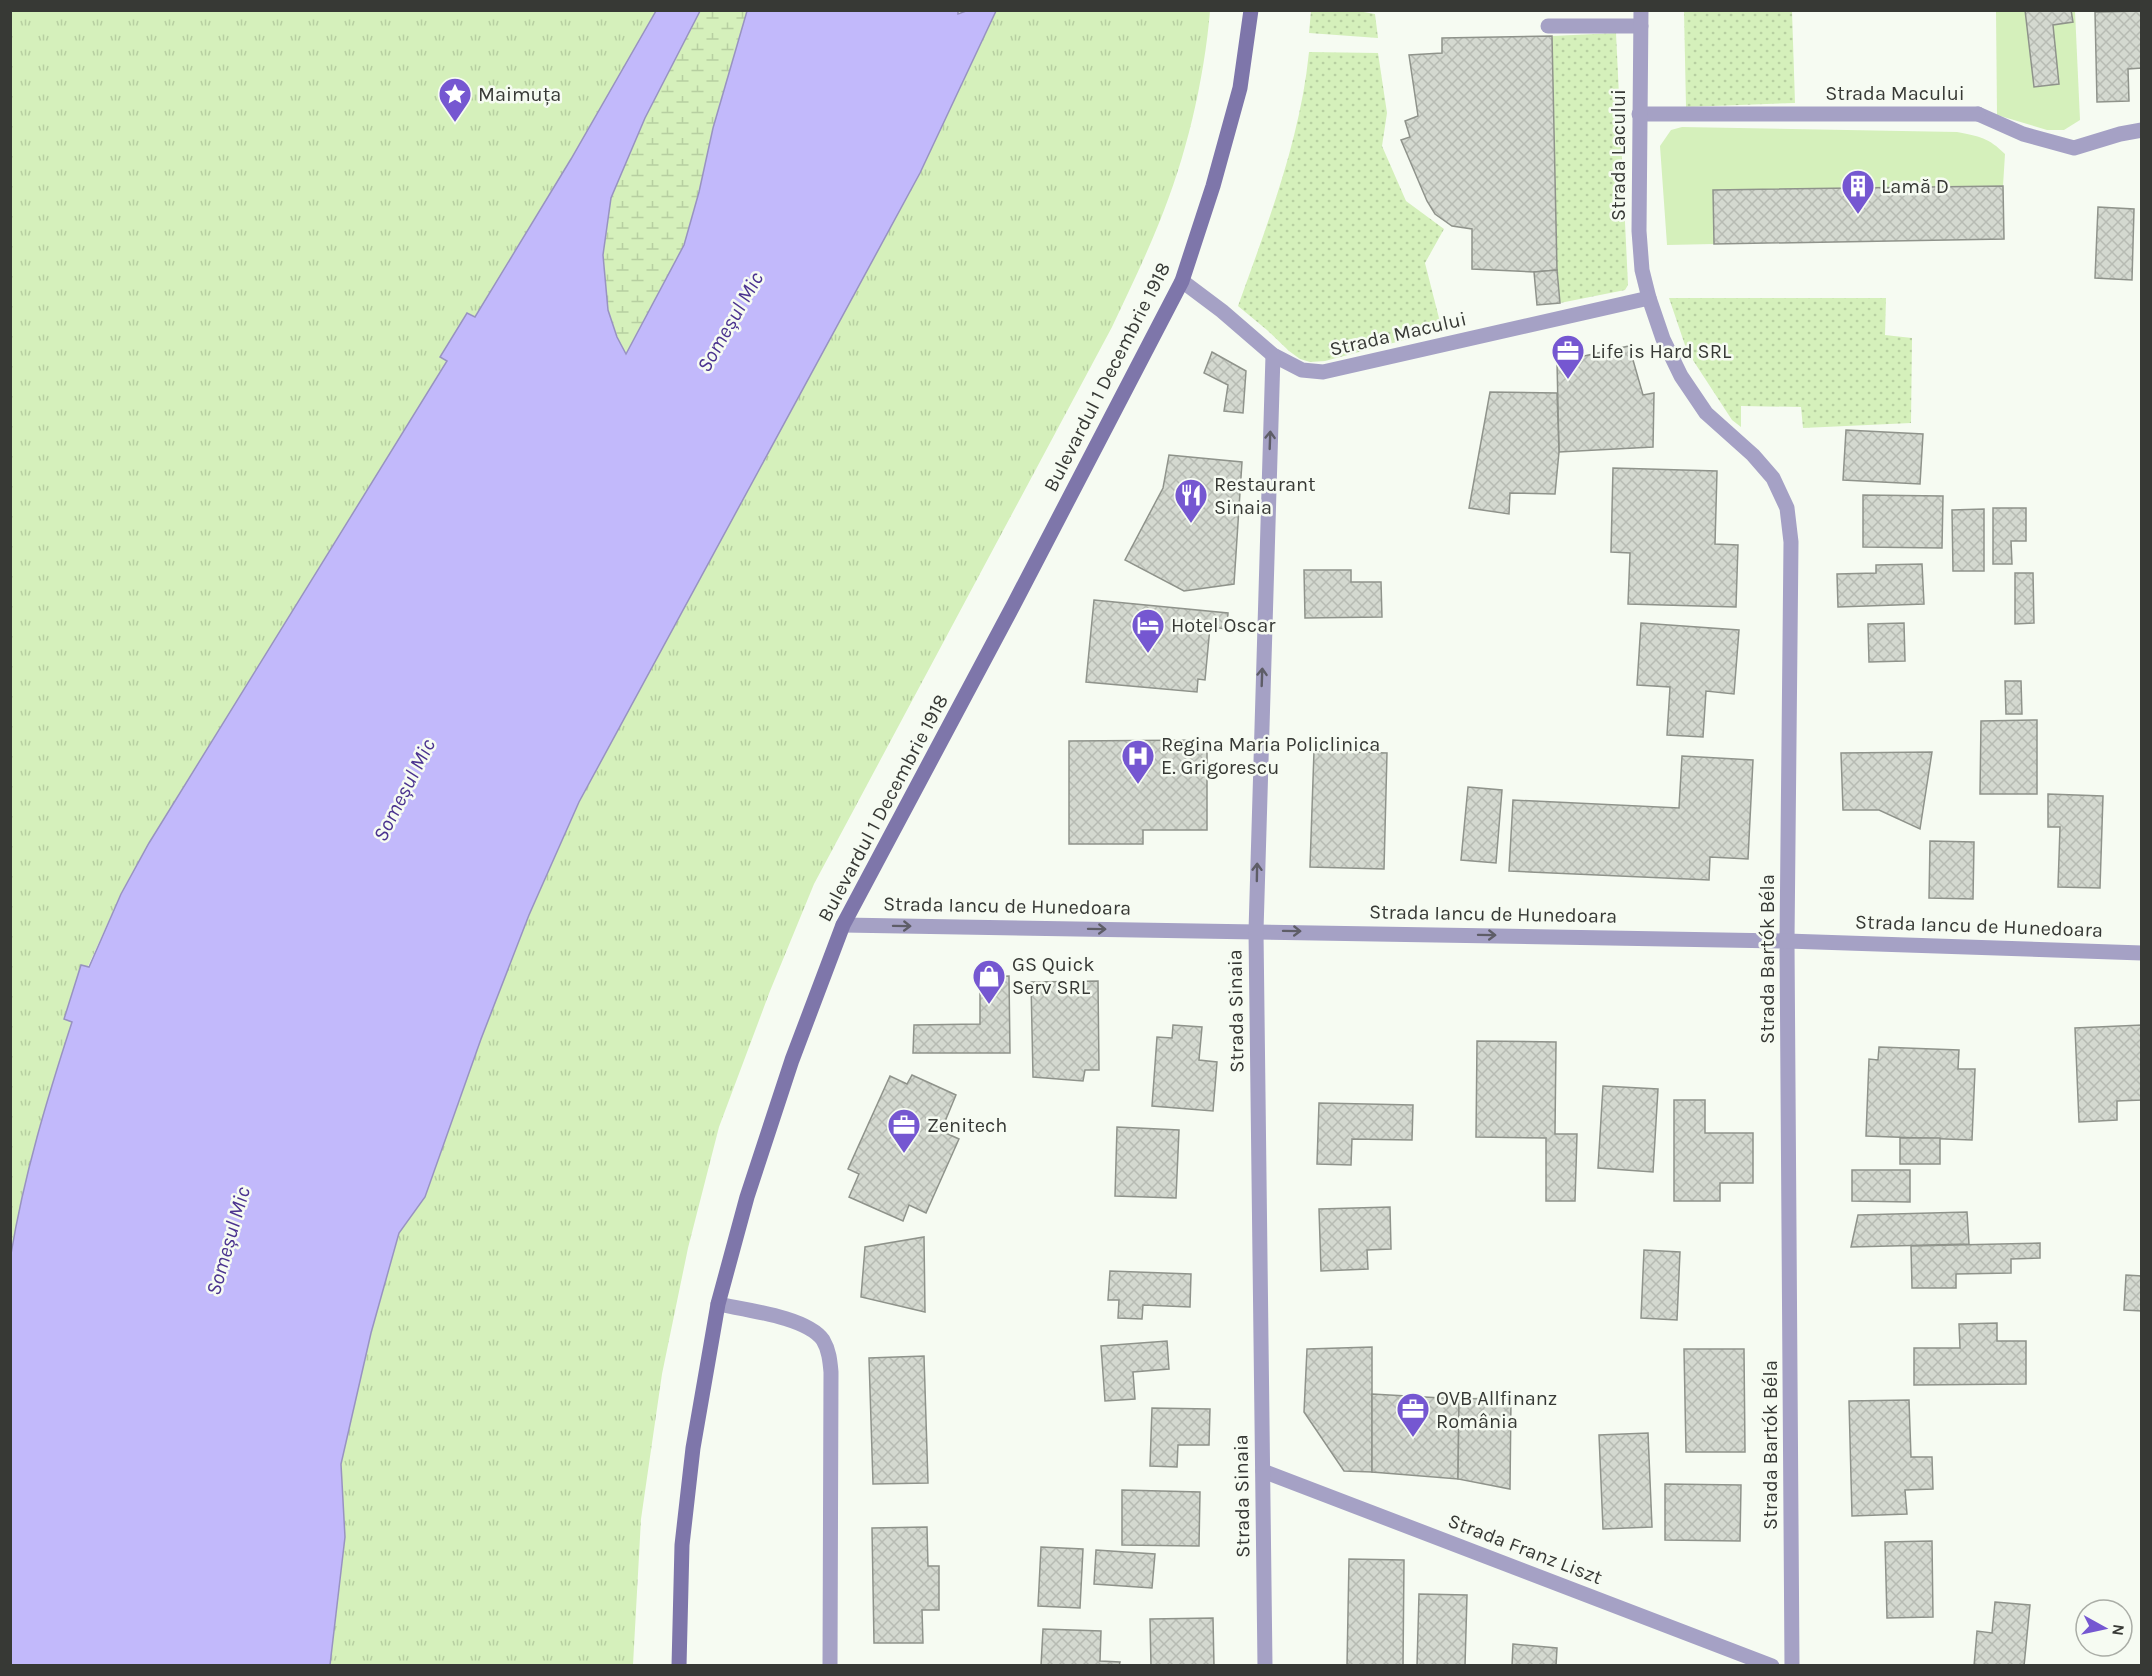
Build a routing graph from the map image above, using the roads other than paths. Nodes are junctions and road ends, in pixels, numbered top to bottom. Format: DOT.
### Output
graph roads {
  1 [pos="1251,10"];
  2 [pos="1641,18"];
  3 [pos="1548,26"];
  4 [pos="1639,114"];
  5 [pos="2142,130"];
  6 [pos="1182,281"];
  7 [pos="1649,298"];
  8 [pos="1273,355"];
  9 [pos="843,925"];
  10 [pos="1256,931"];
  11 [pos="1787,941"];
  12 [pos="2142,953"];
  13 [pos="718,1304"];
  14 [pos="1263,1471"];
  15 [pos="679,1665"];
  16 [pos="830,1665"];
  17 [pos="1265,1665"];
  18 [pos="1772,1665"];
  19 [pos="1792,1665"];
  1 -- 6 [label="main road, Bulevardul 1 Decembrie 1918"];
  2 -- 3 [label="street"];
  2 -- 4 [label="street, Strada Lacului"];
  4 -- 5 [label="street, Strada Macului"];
  4 -- 7 [label="street, Strada Lacului"];
  6 -- 8 [label="street, Strada Macului"];
  6 -- 9 [label="main road, Bulevardul 1 Decembrie 1918"];
  7 -- 8 [label="street, Strada Macului"];
  7 -- 11 [label="street, Strada Bartók Béla"];
  10 -- 8 [label="street, Strada Sinaia, one-way"];
  9 -- 10 [label="street, Strada Iancu de Hunedoara, one-way"];
  9 -- 13 [label="main road, Bulevardul 1 Decembrie 1918"];
  10 -- 11 [label="street, Strada Iancu de Hunedoara, one-way"];
  10 -- 14 [label="street, Strada Sinaia"];
  11 -- 12 [label="street, Strada Iancu de Hunedoara"];
  11 -- 19 [label="street, Strada Bartók Béla"];
  13 -- 15 [label="main road, Bulevardul 1 Decembrie 1918"];
  13 -- 16 [label="street"];
  14 -- 17 [label="street, Strada Sinaia"];
  14 -- 18 [label="street, Strada Franz Liszt"];
}
